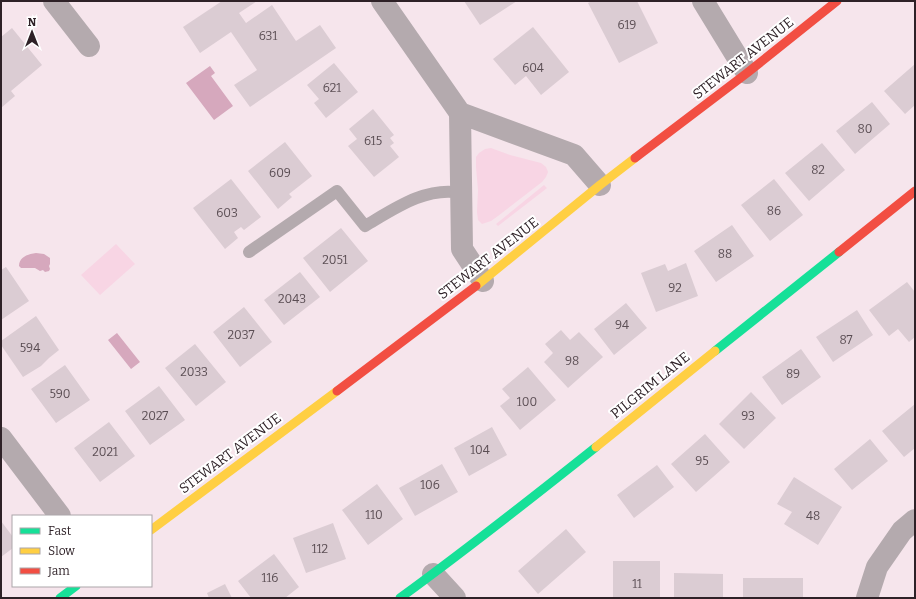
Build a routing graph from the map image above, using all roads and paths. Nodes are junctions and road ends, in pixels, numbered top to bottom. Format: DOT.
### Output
graph roads {
  1 [pos="54,1"];
  2 [pos="382,1"];
  3 [pos="704,1"];
  4 [pos="837,1"];
  5 [pos="89,46"];
  6 [pos="747,73"];
  7 [pos="460,113"];
  8 [pos="600,186"];
  9 [pos="915,192"];
  10 [pos="461,193"];
  11 [pos="249,252"];
  12 [pos="483,281"];
  13 [pos="1,438"];
  14 [pos="59,515"];
  15 [pos="915,520"];
  16 [pos="152,529"];
  17 [pos="433,574"];
  18 [pos="75,587"];
  19 [pos="60,598"];
  20 [pos="400,598"];
  21 [pos="455,598"];
  22 [pos="866,598"];
  1 -- 5 [label="street"];
  2 -- 7 [label="street"];
  3 -- 6 [label="street"];
  4 -- 6 [label="street, STEWART AVENUE"];
  6 -- 8 [label="street, STEWART AVENUE"];
  7 -- 8 [label="street"];
  7 -- 10 [label="street"];
  8 -- 12 [label="street, STEWART AVENUE"];
  9 -- 17 [label="street, PILGRIM LANE"];
  10 -- 11 [label="lane"];
  10 -- 12 [label="street"];
  12 -- 16 [label="street, STEWART AVENUE"];
  13 -- 14 [label="street"];
  15 -- 22 [label="street"];
  17 -- 20 [label="street, PILGRIM LANE"];
  17 -- 21 [label="street"];
  18 -- 19 [label="street"];
}
